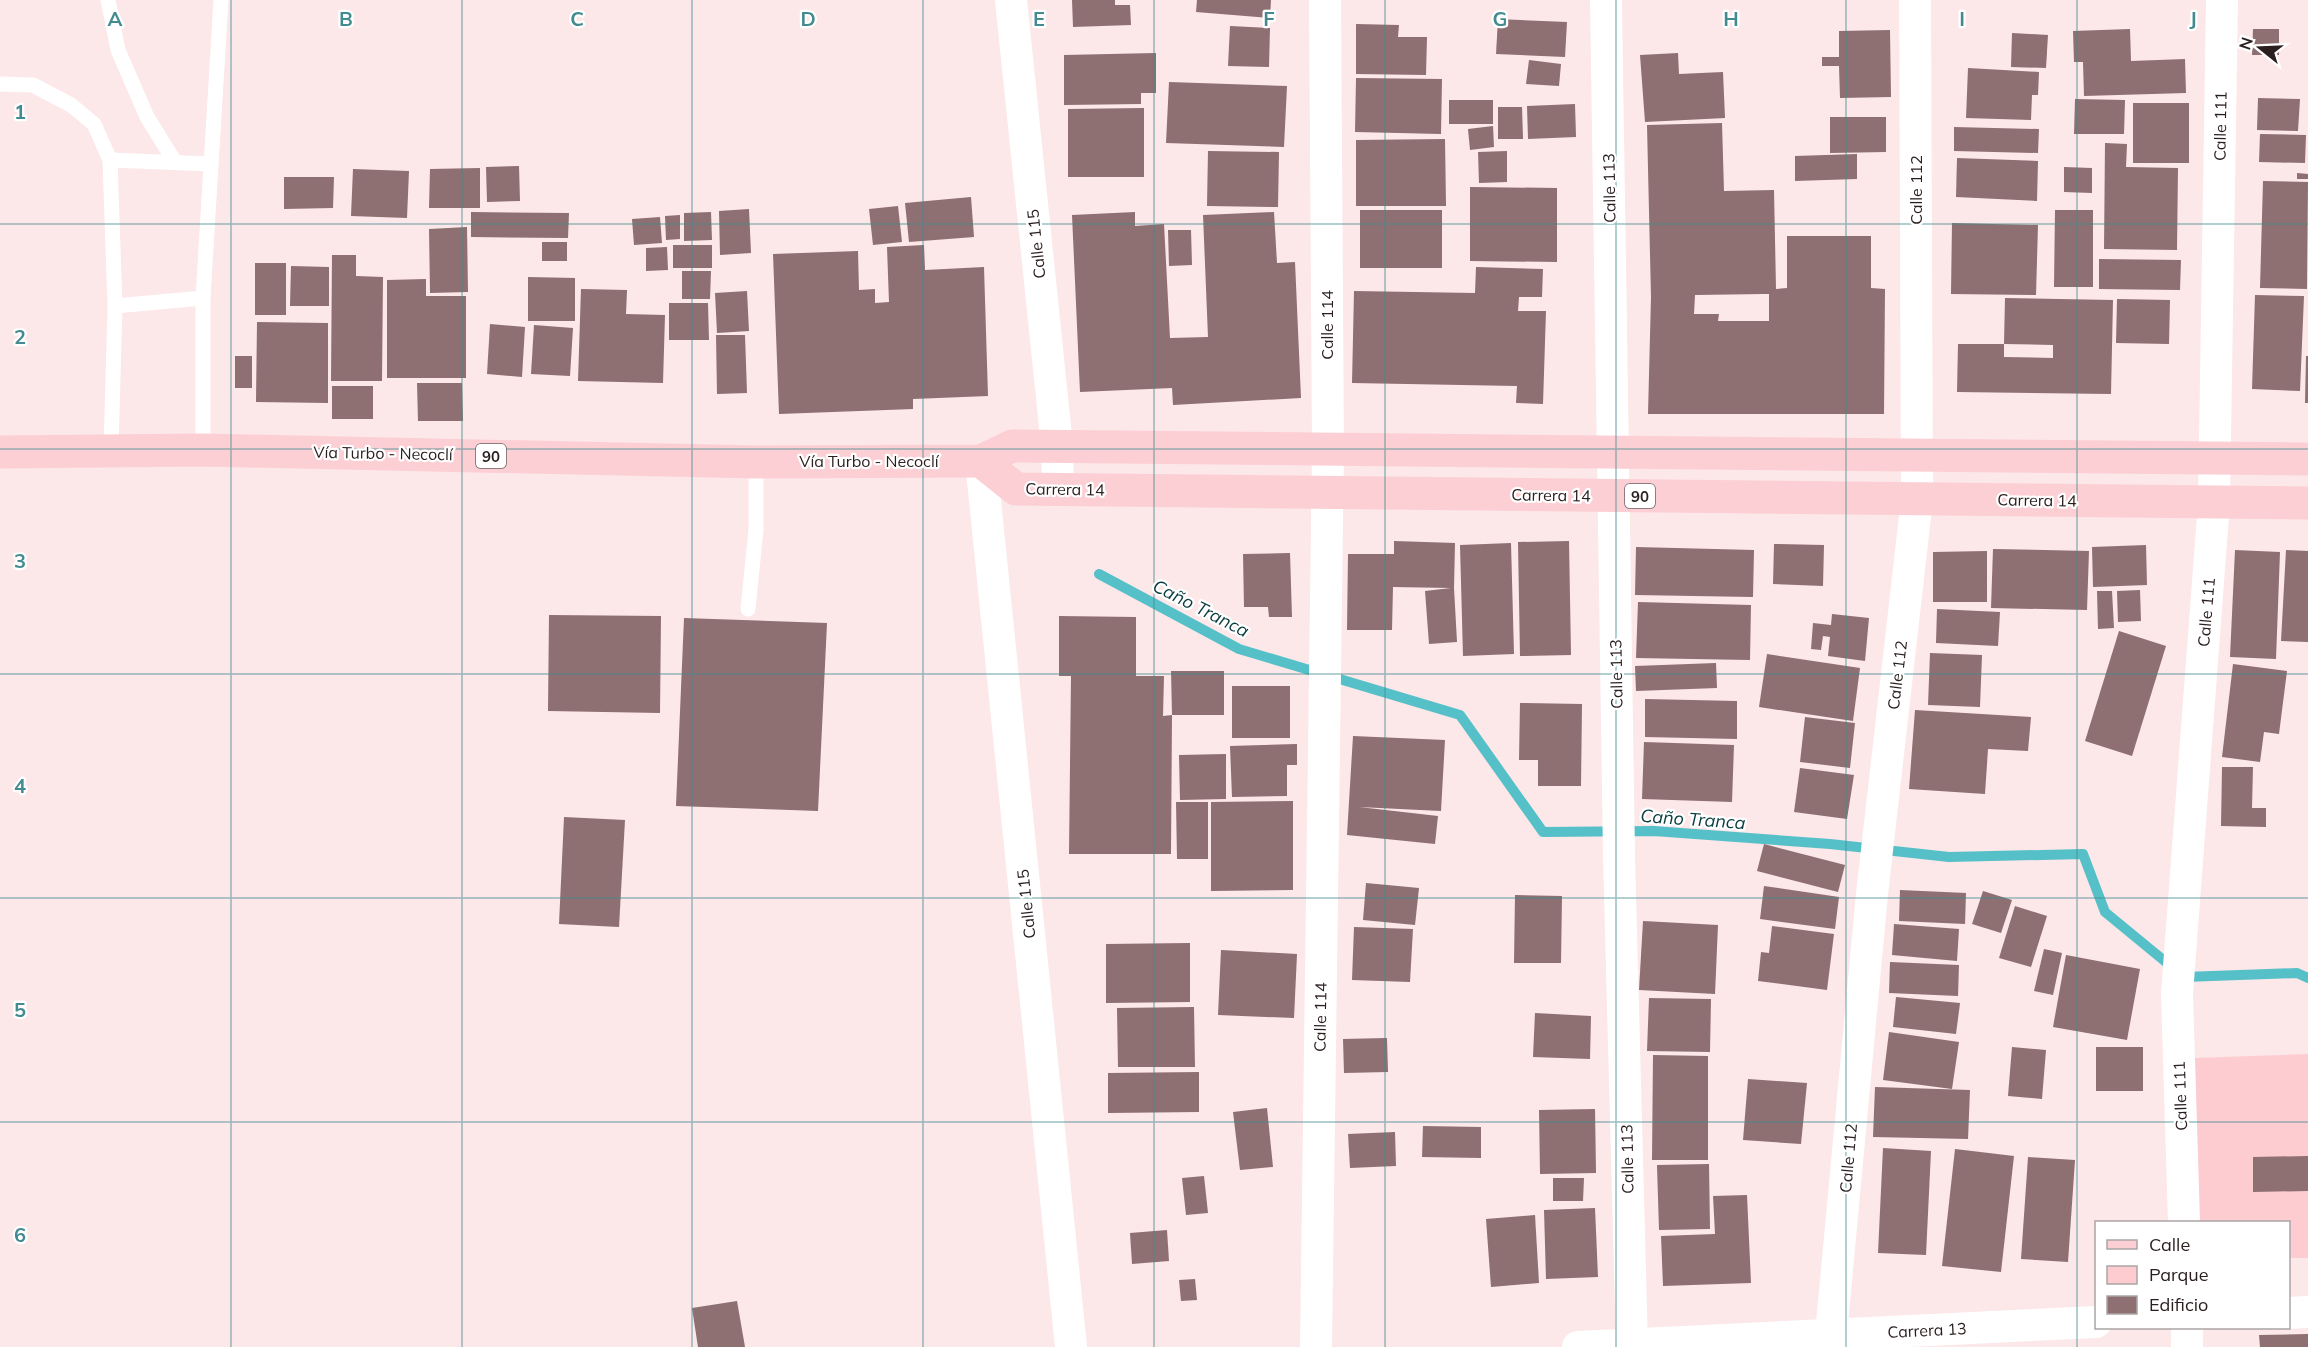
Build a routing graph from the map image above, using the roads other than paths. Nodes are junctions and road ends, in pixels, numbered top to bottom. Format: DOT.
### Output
graph roads {
  1 [pos="108,0"];
  2 [pos="222,0"];
  3 [pos="1011,0"];
  4 [pos="1326,0"];
  5 [pos="1606,0"];
  6 [pos="1915,0"];
  7 [pos="2222,0"];
  8 [pos="0,84"];
  9 [pos="110,160"];
  10 [pos="175,162"];
  11 [pos="211,164"];
  12 [pos="203,298"];
  13 [pos="116,306"];
  14 [pos="1057,446"];
  15 [pos="1328,449"];
  16 [pos="111,450"];
  17 [pos="203,450"];
  18 [pos="0,452"];
  19 [pos="1612,452"];
  20 [pos="1917,456"];
  21 [pos="2215,458"];
  22 [pos="2308,459"];
  23 [pos="981,461"];
  24 [pos="756,462"];
  25 [pos="1058,489"];
  26 [pos="1327,492"];
  27 [pos="1612,495"];
  28 [pos="1917,499"];
  29 [pos="2214,502"];
  30 [pos="2308,503"];
  31 [pos="748,609"];
  32 [pos="2184,1221"];
  33 [pos="2308,1312"];
  34 [pos="2290,1313"];
  35 [pos="2095,1322"];
  36 [pos="2187,1329"];
  37 [pos="1832,1341"];
  38 [pos="1632,1346"];
  39 [pos="1071,1347"];
  40 [pos="1316,1347"];
  41 [pos="1578,1347"];
  42 [pos="2187,1347"];
  1 -- 10 [label="lane"];
  2 -- 11 [label="lane"];
  3 -- 14 [label="street, Calle 115"];
  4 -- 15 [label="street, Calle 114"];
  5 -- 19 [label="street, Calle 113"];
  6 -- 20 [label="street, Calle 112"];
  7 -- 21 [label="street, Calle 111"];
  8 -- 9 [label="lane"];
  9 -- 10 [label="lane"];
  9 -- 13 [label="lane"];
  10 -- 11 [label="lane"];
  11 -- 12 [label="lane"];
  12 -- 13 [label="lane"];
  12 -- 17 [label="lane"];
  13 -- 16 [label="lane"];
  14 -- 15 [label="main road, 90"];
  14 -- 23 [label="main road, 90"];
  14 -- 25 [label="street, Calle 115"];
  15 -- 19 [label="main road, 90"];
  15 -- 26 [label="street, Calle 114"];
  16 -- 17 [label="main road, Vía Turbo - Necoclí / 90"];
  16 -- 18 [label="main road, Vía Turbo - Necoclí / 90"];
  17 -- 24 [label="main road, Vía Turbo - Necoclí / 90"];
  19 -- 20 [label="main road, 90"];
  19 -- 27 [label="street, Calle 113"];
  20 -- 21 [label="main road, 90"];
  20 -- 28 [label="street, Calle 112"];
  21 -- 22 [label="main road, 90"];
  21 -- 29 [label="street, Calle 111"];
  23 -- 24 [label="main road, Vía Turbo - Necoclí / 90"];
  23 -- 25 [label="main road, Carrera 14 / 90"];
  23 -- 39 [label="street, Calle 115"];
  24 -- 31 [label="lane"];
  25 -- 26 [label="main road, Carrera 14 / 90"];
  26 -- 27 [label="main road, Carrera 14 / 90"];
  26 -- 40 [label="street, Calle 114"];
  27 -- 28 [label="main road, Carrera 14 / 90"];
  27 -- 38 [label="street, Calle 113"];
  28 -- 29 [label="main road, Carrera 14 / 90"];
  28 -- 37 [label="street, Calle 112"];
  29 -- 30 [label="main road, Carrera 14 / 90"];
  29 -- 32 [label="street, Calle 111"];
  33 -- 34 [label="street"];
  35 -- 37 [label="street, Carrera 13"];
  36 -- 42 [label="street"];
  37 -- 38 [label="street, Carrera 13"];
  38 -- 41 [label="street, Carrera 13"];
}
